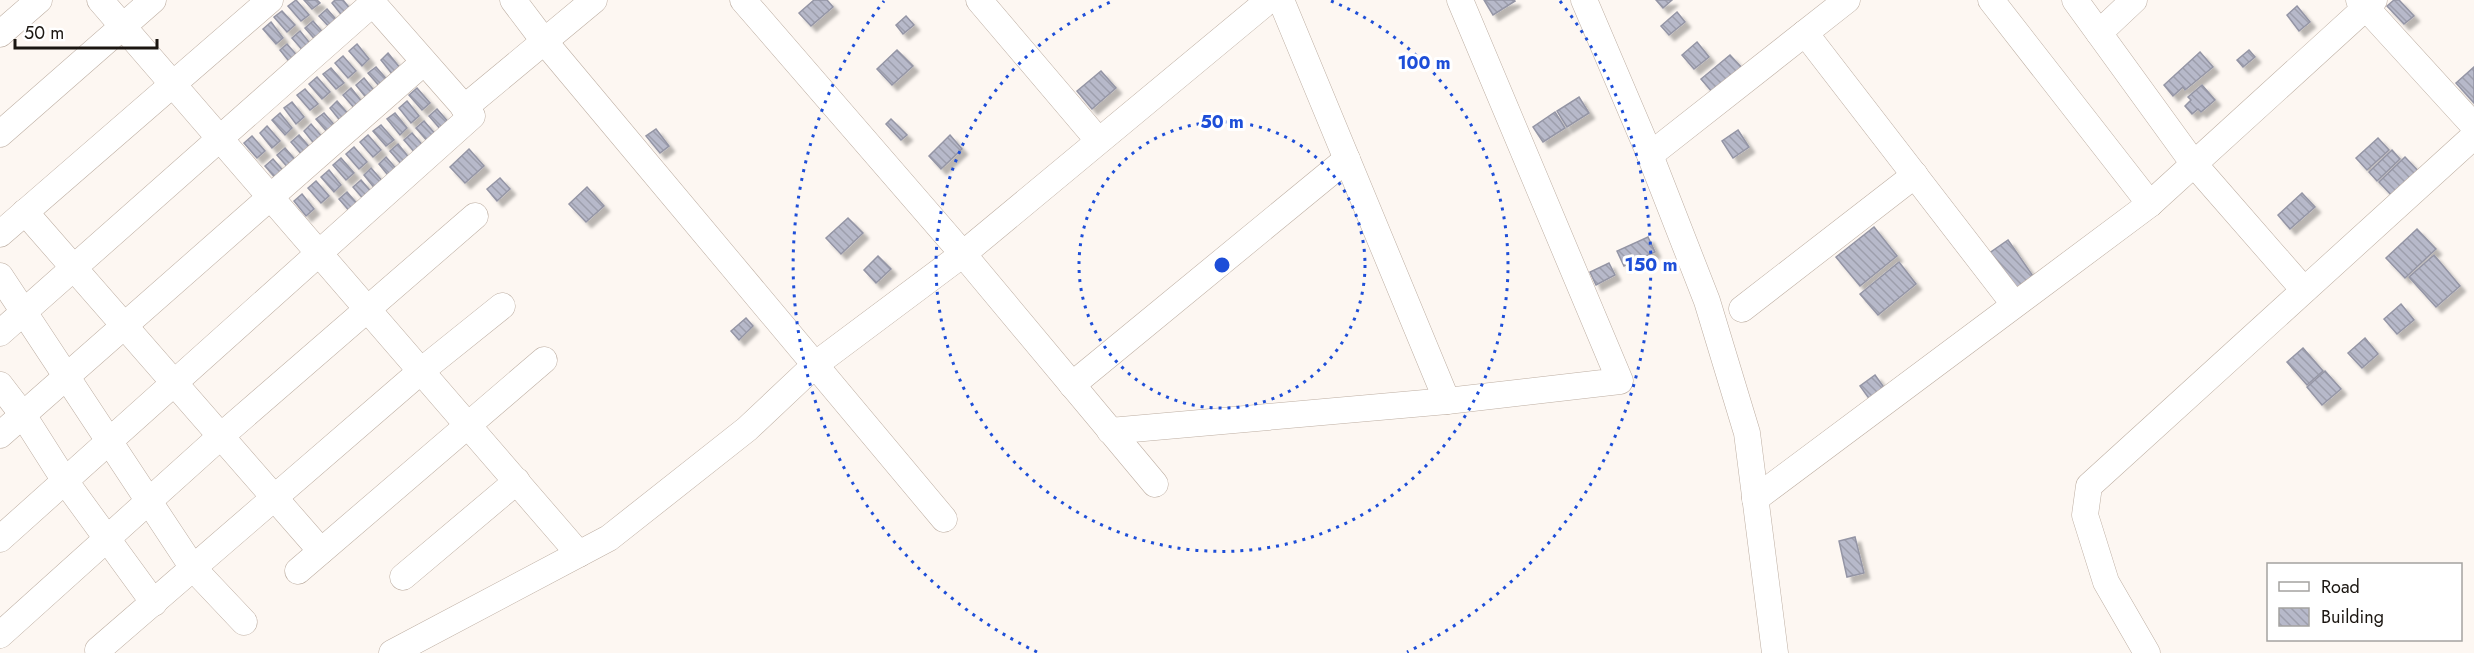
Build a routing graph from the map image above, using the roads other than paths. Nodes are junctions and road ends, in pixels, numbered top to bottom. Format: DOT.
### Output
graph roads {
  1 [pos="39,0"];
  2 [pos="100,0"];
  3 [pos="153,0"];
  4 [pos="270,0"];
  5 [pos="513,0"];
  6 [pos="594,0"];
  7 [pos="743,0"];
  8 [pos="979,0"];
  9 [pos="1269,0"];
  10 [pos="1281,0"];
  11 [pos="1460,0"];
  12 [pos="1584,0"];
  13 [pos="1846,0"];
  14 [pos="1991,0"];
  15 [pos="2075,0"];
  16 [pos="2134,0"];
  17 [pos="372,2"];
  18 [pos="2366,2"];
  19 [pos="123,27"];
  20 [pos="1805,33"];
  21 [pos="2099,33"];
  22 [pos="0,34"];
  23 [pos="544,41"];
  24 [pos="424,62"];
  25 [pos="173,84"];
  26 [pos="464,108"];
  27 [pos="2474,126"];
  28 [pos="0,134"];
  29 [pos="2474,136"];
  30 [pos="220,138"];
  31 [pos="1098,140"];
  32 [pos="1650,155"];
  33 [pos="1347,159"];
  34 [pos="2194,164"];
  35 [pos="1914,175"];
  36 [pos="270,197"];
  37 [pos="2150,204"];
  38 [pos="25,212"];
  39 [pos="476,216"];
  40 [pos="0,234"];
  41 [pos="320,254"];
  42 [pos="963,254"];
  43 [pos="74,268"];
  44 [pos="0,276"];
  45 [pos="2304,290"];
  46 [pos="2014,304"];
  47 [pos="502,306"];
  48 [pos="368,309"];
  49 [pos="1742,309"];
  50 [pos="24,312"];
  51 [pos="125,325"];
  52 [pos="0,333"];
  53 [pos="544,360"];
  54 [pos="816,364"];
  55 [pos="422,371"];
  56 [pos="67,376"];
  57 [pos="175,383"];
  58 [pos="0,385"];
  59 [pos="1072,385"];
  60 [pos="1447,400"];
  61 [pos="23,415"];
  62 [pos="468,425"];
  63 [pos="1110,430"];
  64 [pos="0,435"];
  65 [pos="221,436"];
  66 [pos="110,441"];
  67 [pos="65,481"];
  68 [pos="517,482"];
  69 [pos="1155,484"];
  70 [pos="275,497"];
  71 [pos="1755,499"];
  72 [pos="149,501"];
  73 [pos="944,519"];
  74 [pos="107,538"];
  75 [pos="0,539"];
  76 [pos="321,551"];
  77 [pos="579,554"];
  78 [pos="193,568"];
  79 [pos="298,571"];
  80 [pos="403,577"];
  81 [pos="153,603"];
  82 [pos="244,622"];
  83 [pos="1,640"];
  84 [pos="98,650"];
  85 [pos="392,653"];
  86 [pos="1775,653"];
  87 [pos="2147,653"];
  1 -- 22 [label="street"];
  2 -- 19 [label="street"];
  3 -- 19 [label="street"];
  4 -- 25 [label="street"];
  5 -- 23 [label="street"];
  6 -- 23 [label="street"];
  7 -- 42 [label="street"];
  8 -- 31 [label="street"];
  9 -- 31 [label="street"];
  10 -- 33 [label="street"];
  11 -- 60 [label="street"];
  12 -- 32 [label="street"];
  13 -- 20 [label="street"];
  14 -- 37 [label="street"];
  15 -- 21 [label="street"];
  16 -- 21 [label="street"];
  17 -- 24 [label="street"];
  17 -- 30 [label="street"];
  18 -- 27 [label="street"];
  18 -- 34 [label="street"];
  19 -- 25 [label="street"];
  19 -- 28 [label="street"];
  20 -- 32 [label="street"];
  20 -- 35 [label="street"];
  21 -- 34 [label="street"];
  23 -- 26 [label="street"];
  23 -- 54 [label="street"];
  24 -- 26 [label="street"];
  24 -- 36 [label="street"];
  25 -- 30 [label="street"];
  25 -- 38 [label="street"];
  26 -- 41 [label="street"];
  29 -- 45 [label="street"];
  30 -- 36 [label="street"];
  30 -- 43 [label="street"];
  31 -- 42 [label="street"];
  32 -- 71 [label="street"];
  33 -- 59 [label="street"];
  33 -- 60 [label="street"];
  34 -- 37 [label="street"];
  34 -- 45 [label="street"];
  35 -- 46 [label="street"];
  35 -- 49 [label="street"];
  36 -- 41 [label="street"];
  36 -- 51 [label="street"];
  37 -- 46 [label="street"];
  38 -- 40 [label="street"];
  38 -- 43 [label="street"];
  39 -- 48 [label="street"];
  41 -- 48 [label="street"];
  41 -- 57 [label="street"];
  42 -- 54 [label="street"];
  42 -- 59 [label="street"];
  43 -- 50 [label="street"];
  43 -- 51 [label="street"];
  44 -- 50 [label="street"];
  45 -- 87 [label="street"];
  46 -- 71 [label="street"];
  47 -- 55 [label="street"];
  48 -- 55 [label="street"];
  48 -- 65 [label="street"];
  50 -- 52 [label="street"];
  50 -- 56 [label="street"];
  51 -- 56 [label="street"];
  51 -- 57 [label="street"];
  53 -- 62 [label="street"];
  54 -- 73 [label="street"];
  54 -- 77 [label="street"];
  55 -- 62 [label="street"];
  55 -- 70 [label="street"];
  56 -- 61 [label="street"];
  56 -- 66 [label="street"];
  57 -- 65 [label="street"];
  57 -- 66 [label="street"];
  58 -- 61 [label="street"];
  59 -- 63 [label="street"];
  60 -- 63 [label="street"];
  61 -- 64 [label="street"];
  61 -- 67 [label="street"];
  62 -- 68 [label="street"];
  62 -- 76 [label="street"];
  63 -- 69 [label="street"];
  65 -- 70 [label="street"];
  65 -- 72 [label="street"];
  66 -- 67 [label="street"];
  66 -- 72 [label="street"];
  67 -- 74 [label="street"];
  67 -- 75 [label="street"];
  68 -- 77 [label="street"];
  68 -- 80 [label="street"];
  70 -- 76 [label="street"];
  70 -- 78 [label="street"];
  71 -- 86 [label="street"];
  72 -- 74 [label="street"];
  72 -- 78 [label="street"];
  74 -- 81 [label="street"];
  74 -- 83 [label="street"];
  76 -- 79 [label="street"];
  77 -- 85 [label="street"];
  78 -- 81 [label="street"];
  78 -- 82 [label="street"];
  81 -- 84 [label="street"];
}
